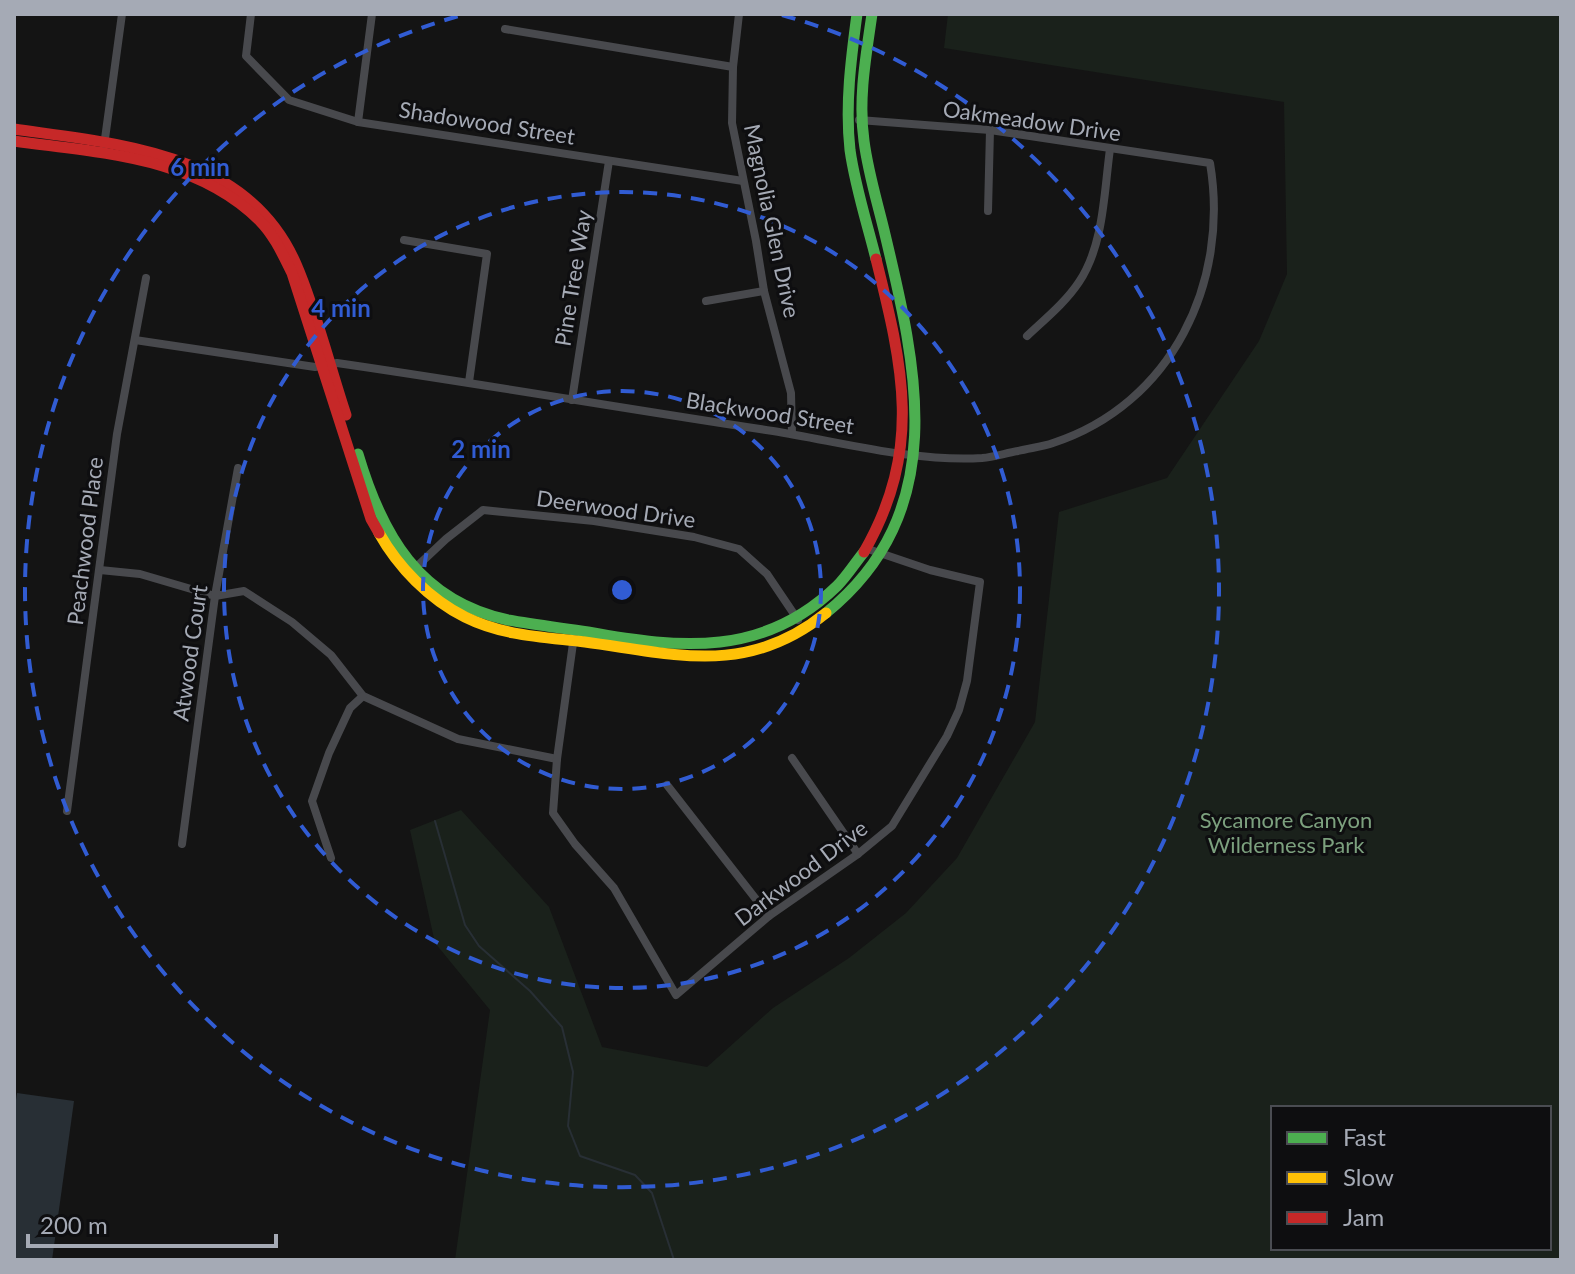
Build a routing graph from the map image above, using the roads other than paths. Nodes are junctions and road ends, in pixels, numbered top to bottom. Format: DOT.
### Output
graph roads {
  1 [pos="122,14"];
  2 [pos="251,14"];
  3 [pos="372,14"];
  4 [pos="739,14"];
  5 [pos="857,14"];
  6 [pos="872,14"];
  7 [pos="505,29"];
  8 [pos="733,67"];
  9 [pos="863,119"];
  10 [pos="358,122"];
  11 [pos="850,122"];
  12 [pos="14,129"];
  13 [pos="990,130"];
  14 [pos="14,141"];
  15 [pos="103,149"];
  16 [pos="1110,149"];
  17 [pos="609,161"];
  18 [pos="1210,163"];
  19 [pos="743,181"];
  20 [pos="988,211"];
  21 [pos="404,240"];
  22 [pos="146,278"];
  23 [pos="764,291"];
  24 [pos="706,301"];
  25 [pos="1027,336"];
  26 [pos="135,340"];
  27 [pos="326,366"];
  28 [pos="469,382"];
  29 [pos="572,400"];
  30 [pos="792,434"];
  31 [pos="900,454"];
  32 [pos="915,455"];
  33 [pos="238,468"];
  34 [pos="873,552"];
  35 [pos="100,570"];
  36 [pos="413,571"];
  37 [pos="215,596"];
  38 [pos="800,622"];
  39 [pos="574,636"];
  40 [pos="363,696"];
  41 [pos="792,758"];
  42 [pos="557,759"];
  43 [pos="667,785"];
  44 [pos="67,811"];
  45 [pos="182,844"];
  46 [pos="858,854"];
  47 [pos="331,858"];
  48 [pos="769,916"];
  1 -- 15 [label="street"];
  2 -- 10 [label="street, Shadowood Street"];
  3 -- 10 [label="street"];
  4 -- 8 [label="street, Magnolia Glen Drive"];
  5 -- 11 [label="street"];
  6 -- 9 [label="street"];
  7 -- 8 [label="street"];
  8 -- 19 [label="street, Magnolia Glen Drive"];
  9 -- 11 [label="street, Oakmeadow Drive"];
  9 -- 13 [label="street, Oakmeadow Drive"];
  9 -- 32 [label="street"];
  10 -- 17 [label="street, Shadowood Street"];
  11 -- 31 [label="street"];
  12 -- 15 [label="street"];
  13 -- 16 [label="street, Oakmeadow Drive"];
  13 -- 20 [label="street"];
  14 -- 15 [label="street"];
  15 -- 27 [label="street"];
  16 -- 18 [label="street, Oakmeadow Drive"];
  16 -- 25 [label="street"];
  17 -- 19 [label="street, Shadowood Street"];
  17 -- 29 [label="street, Pine Tree Way"];
  18 -- 32 [label="street, Blackwood Street"];
  19 -- 23 [label="street, Magnolia Glen Drive"];
  21 -- 28 [label="street"];
  22 -- 26 [label="street, Peachwood Place"];
  23 -- 24 [label="street"];
  23 -- 30 [label="street, Magnolia Glen Drive"];
  26 -- 27 [label="street, Blackwood Street"];
  26 -- 35 [label="street, Peachwood Place"];
  27 -- 28 [label="street, Blackwood Street"];
  27 -- 36 [label="street"];
  28 -- 29 [label="street, Blackwood Street"];
  29 -- 30 [label="street, Blackwood Street"];
  30 -- 31 [label="street, Blackwood Street"];
  31 -- 32 [label="street, Blackwood Street"];
  31 -- 34 [label="street"];
  32 -- 34 [label="street"];
  33 -- 37 [label="street, Atwood Court"];
  34 -- 38 [label="street"];
  34 -- 46 [label="street, Darkwood Drive"];
  35 -- 37 [label="street"];
  35 -- 44 [label="street, Peachwood Place"];
  36 -- 38 [label="street, Deerwood Drive"];
  36 -- 39 [label="street"];
  37 -- 40 [label="street"];
  37 -- 45 [label="street, Atwood Court"];
  38 -- 39 [label="street"];
  39 -- 42 [label="street"];
  40 -- 42 [label="street"];
  40 -- 47 [label="street"];
  41 -- 46 [label="street"];
  42 -- 48 [label="street, Darkwood Drive"];
  43 -- 48 [label="street"];
  46 -- 48 [label="street, Darkwood Drive"];
}
